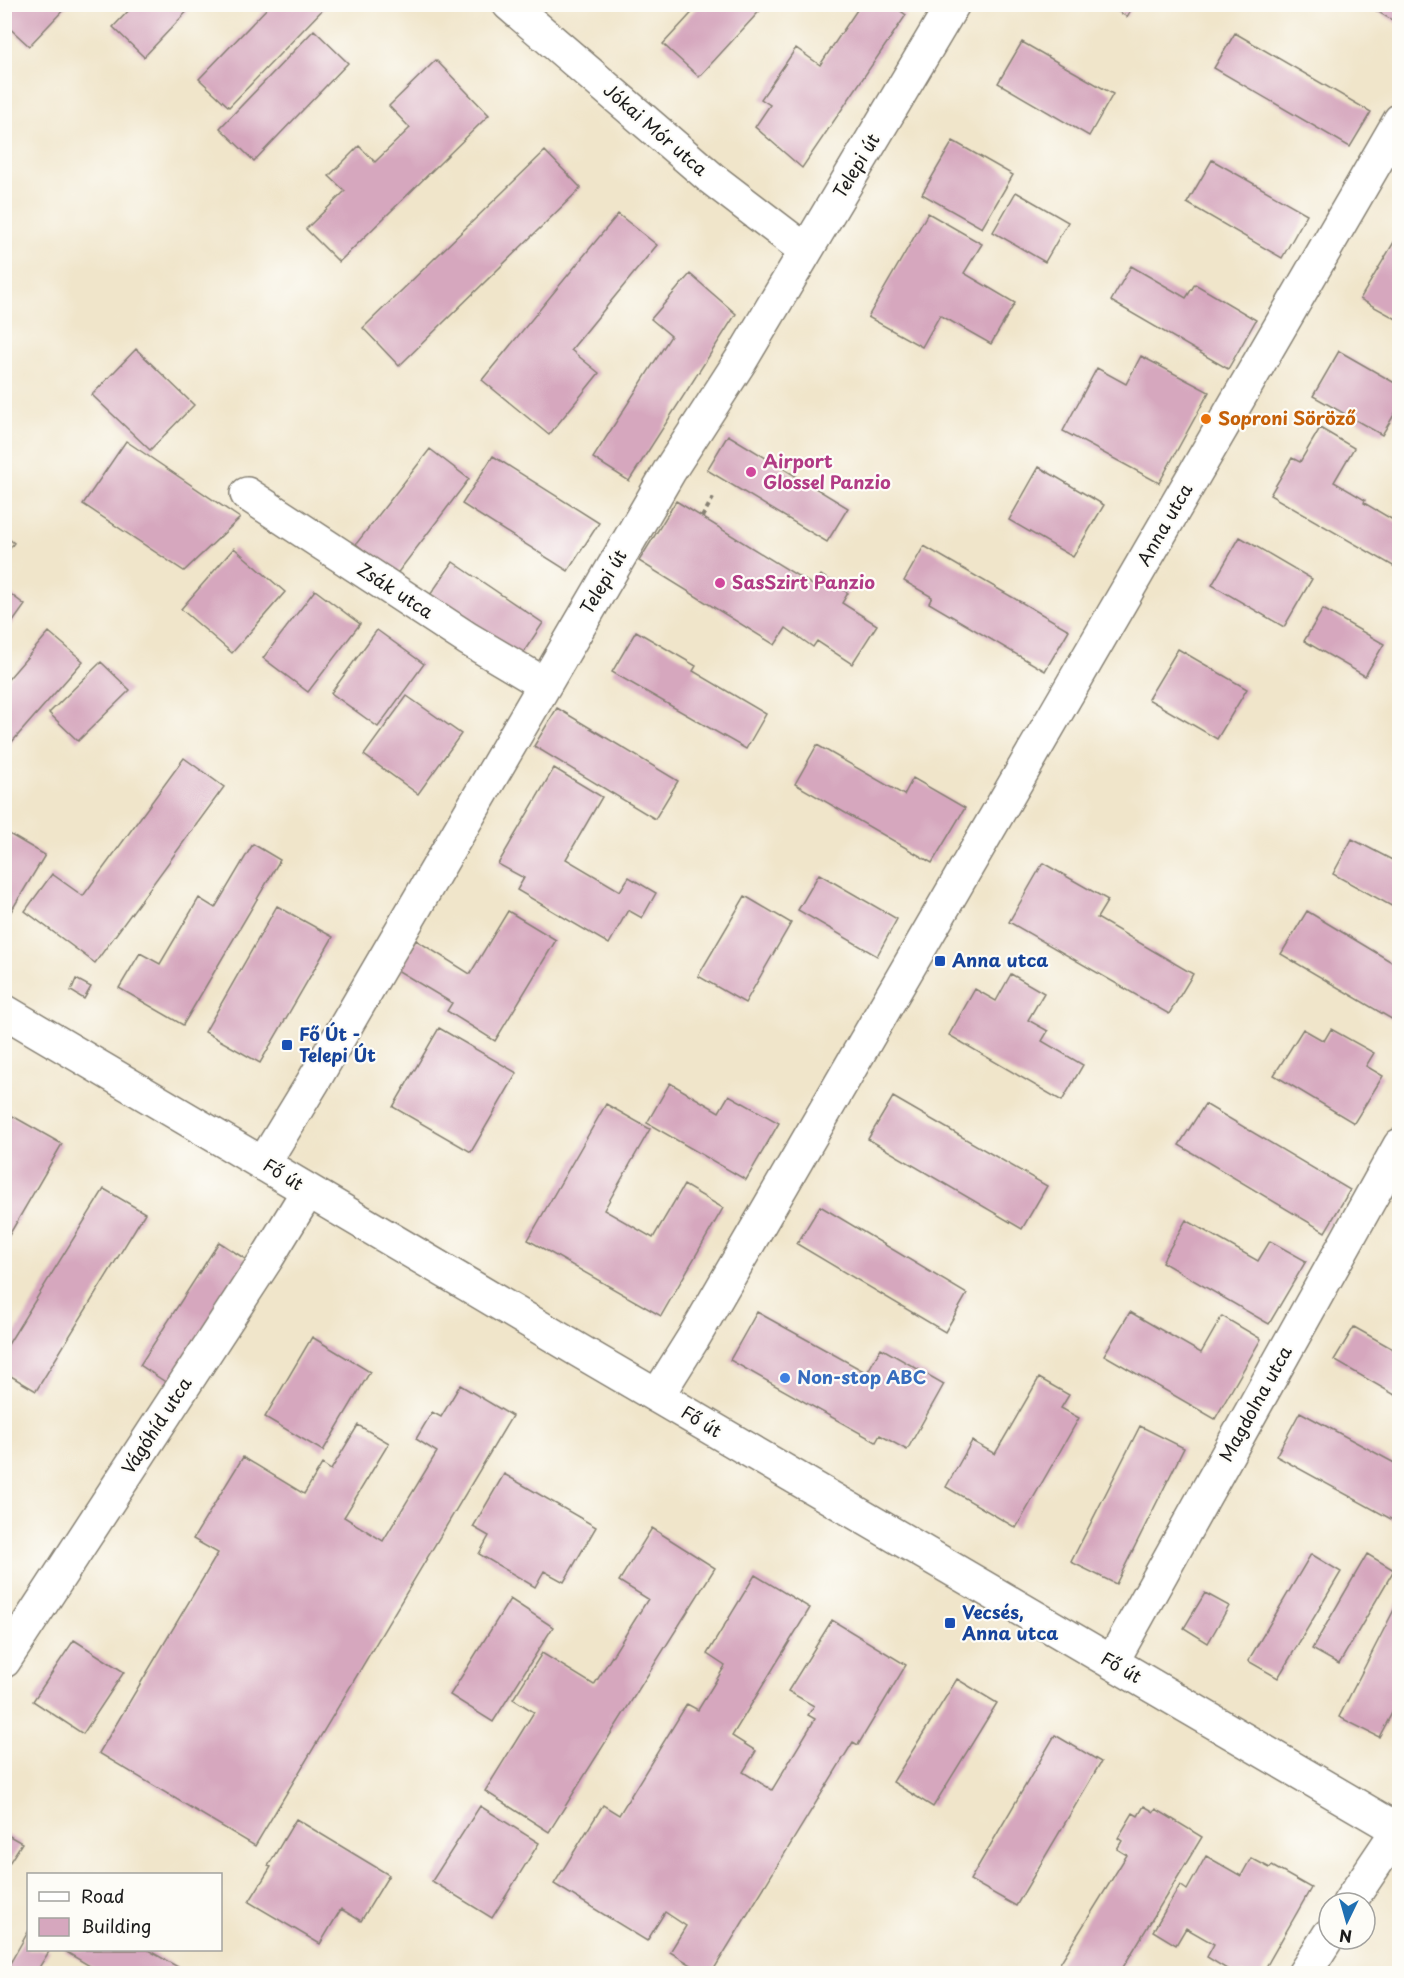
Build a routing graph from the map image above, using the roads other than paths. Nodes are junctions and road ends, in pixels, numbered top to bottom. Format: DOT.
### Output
graph roads {
  1 [pos="509,4"];
  2 [pos="953,4"];
  3 [pos="1400,120"];
  4 [pos="805,250"];
  5 [pos="248,494"];
  6 [pos="544,684"];
  7 [pos="4,1011"];
  8 [pos="1400,1145"];
  9 [pos="263,1164"];
  10 [pos="308,1191"];
  11 [pos="657,1396"];
  12 [pos="4,1661"];
  13 [pos="1112,1662"];
  14 [pos="1399,1831"];
  15 [pos="1357,1891"];
  16 [pos="1319,1951"];
  17 [pos="1304,1974"];
  1 -- 4 [label="main road, Jókai Mór utca"];
  2 -- 4 [label="main road, Telepi út"];
  3 -- 11 [label="main road, Anna utca"];
  4 -- 6 [label="main road, Telepi út"];
  5 -- 6 [label="main road, Zsák utca"];
  6 -- 9 [label="main road, Telepi út"];
  7 -- 9 [label="main road, Fő út"];
  8 -- 13 [label="main road, Magdolna utca"];
  9 -- 10 [label="main road, Fő út"];
  10 -- 11 [label="main road, Fő út"];
  10 -- 12 [label="main road, Vágóhíd utca"];
  11 -- 13 [label="main road, Fő út"];
  13 -- 14 [label="main road, Fő út"];
  14 -- 15 [label="main road"];
  16 -- 17 [label="main road"];
}
